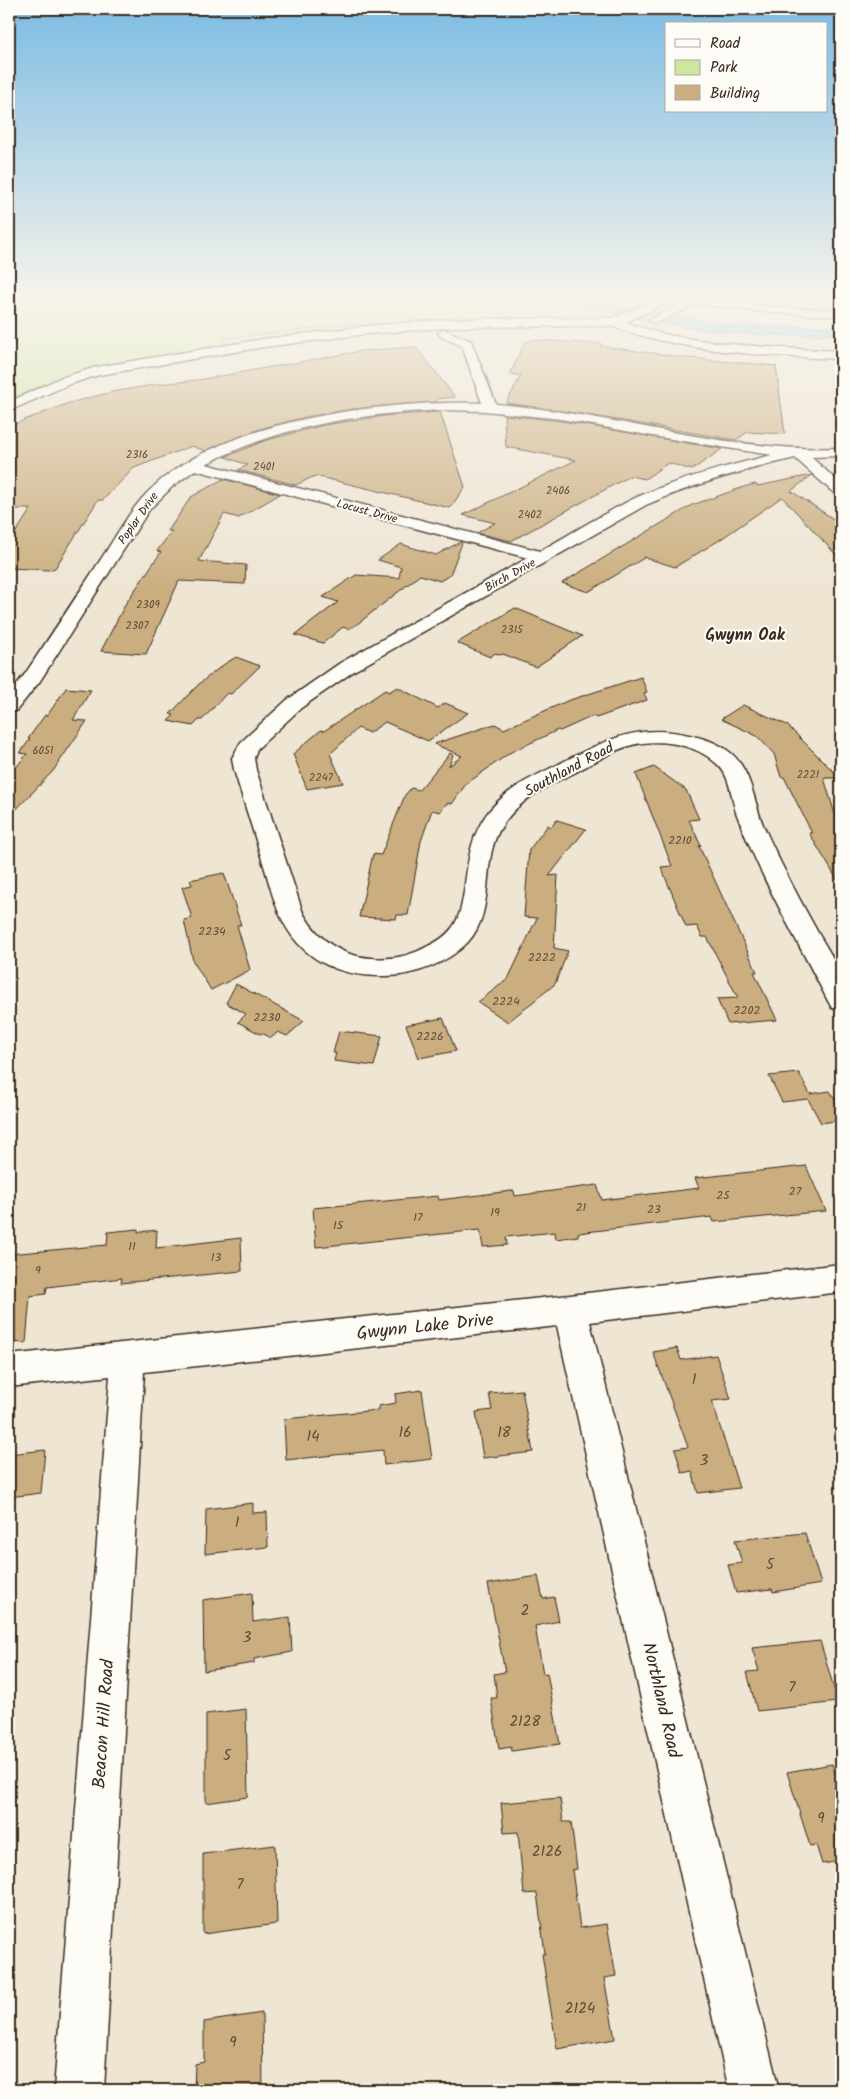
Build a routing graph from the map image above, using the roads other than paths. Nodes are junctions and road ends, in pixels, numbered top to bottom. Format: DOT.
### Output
graph roads {
  1 [pos="33,396"];
  2 [pos="486,396"];
  3 [pos="9,407"];
  4 [pos="490,407"];
  5 [pos="841,452"];
  6 [pos="798,453"];
  7 [pos="192,466"];
  8 [pos="841,492"];
  9 [pos="542,557"];
  10 [pos="9,707"];
  11 [pos="248,746"];
  12 [pos="841,1001"];
  13 [pos="841,1278"];
  14 [pos="570,1310"];
  15 [pos="128,1358"];
  16 [pos="9,1371"];
  17 [pos="79,2090"];
  18 [pos="754,2090"];
  1 -- 3 [label="street"];
  2 -- 4 [label="street"];
  4 -- 6 [label="street, Poplar Drive"];
  4 -- 7 [label="street, Poplar Drive"];
  5 -- 6 [label="street, Poplar Drive"];
  6 -- 8 [label="street"];
  6 -- 9 [label="street, Birch Drive"];
  7 -- 9 [label="street, Locust Drive"];
  7 -- 10 [label="street, Poplar Drive"];
  9 -- 11 [label="street, Birch Drive"];
  11 -- 12 [label="street, Southland Road"];
  13 -- 14 [label="street, Gwynn Lake Drive"];
  14 -- 15 [label="street, Gwynn Lake Drive"];
  14 -- 18 [label="street, Northland Road"];
  15 -- 16 [label="street, Gwynn Lake Drive"];
  15 -- 17 [label="street, Beacon Hill Road"];
}
